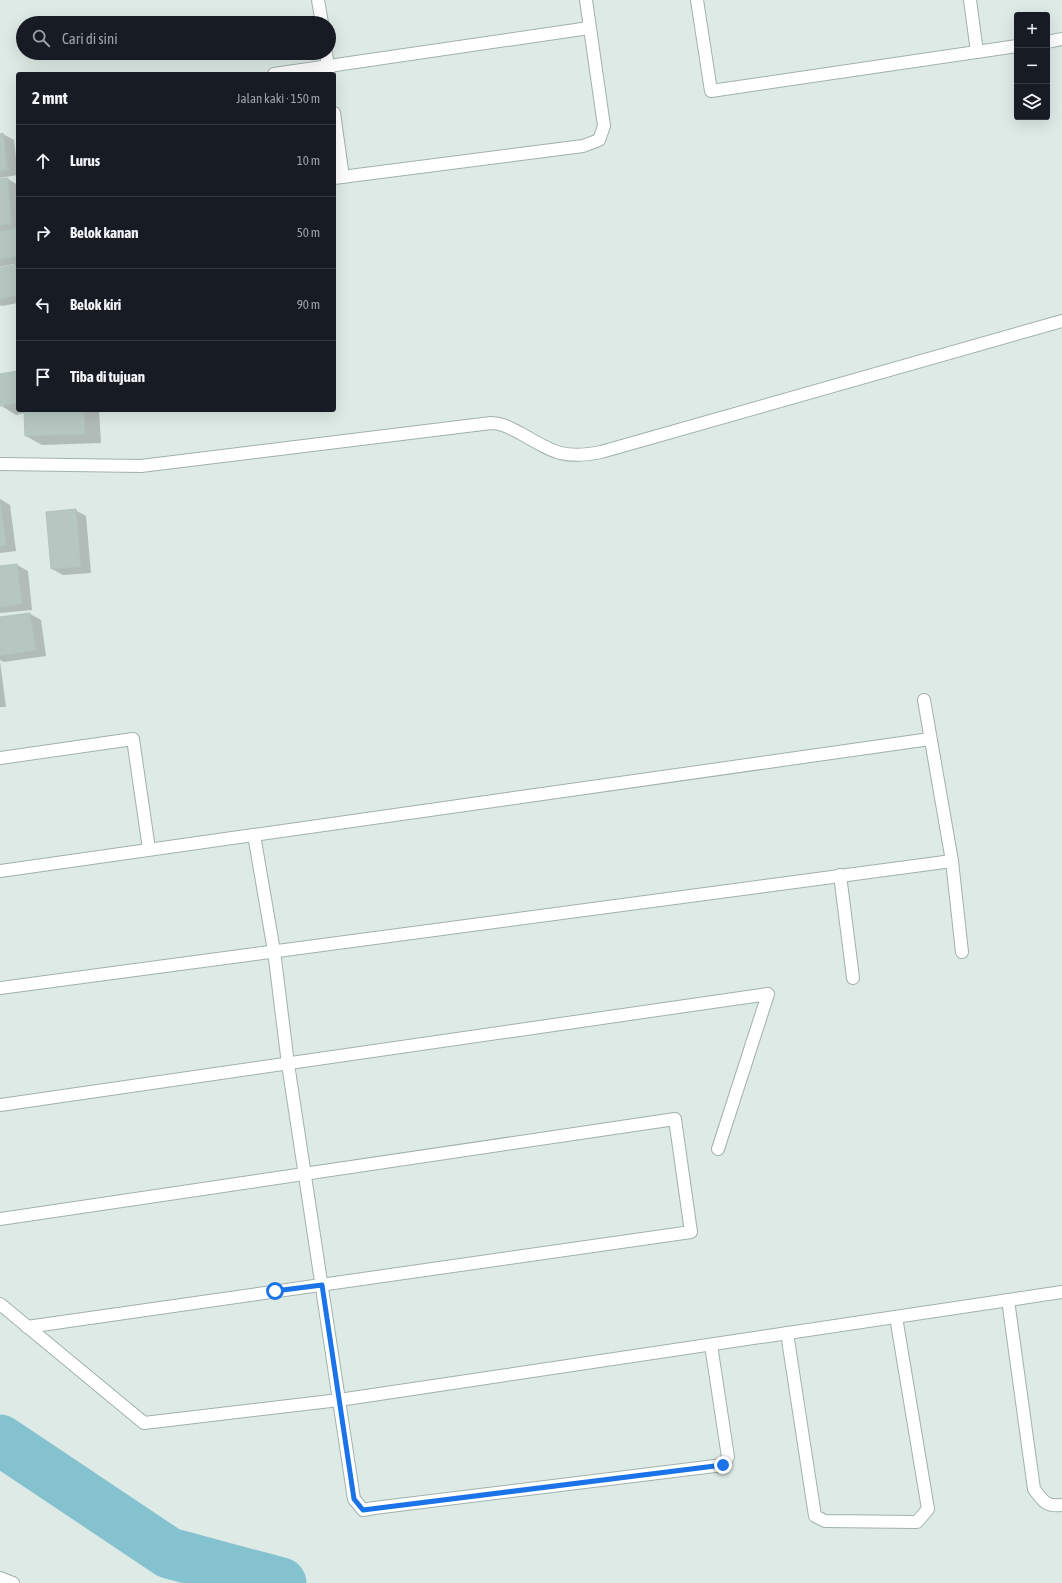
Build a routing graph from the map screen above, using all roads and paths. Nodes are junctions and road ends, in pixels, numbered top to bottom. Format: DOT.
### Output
graph roads {
  1 [pos="318,0"];
  2 [pos="586,0"];
  3 [pos="697,0"];
  4 [pos="970,0"];
  5 [pos="321,16"];
  6 [pos="590,28"];
  7 [pos="1062,39"];
  8 [pos="1050,41"];
  9 [pos="1014,46"];
  10 [pos="977,52"];
  11 [pos="327,60"];
  12 [pos="328,70"];
  13 [pos="301,72"];
  14 [pos="336,139"];
  15 [pos="339,178"];
  16 [pos="1062,321"];
  17 [pos="0,464"];
  18 [pos="924,700"];
  19 [pos="930,739"];
  20 [pos="0,758"];
  21 [pos="254,835"];
  22 [pos="149,849"];
  23 [pos="952,861"];
  24 [pos="0,871"];
  25 [pos="840,875"];
  26 [pos="274,951"];
  27 [pos="962,952"];
  28 [pos="853,978"];
  29 [pos="0,988"];
  30 [pos="288,1064"];
  31 [pos="0,1105"];
  32 [pos="718,1149"];
  33 [pos="305,1174"];
  34 [pos="0,1219"];
  35 [pos="322,1285"];
  36 [pos="1062,1292"];
  37 [pos="1008,1300"];
  38 [pos="0,1304"];
  39 [pos="896,1317"];
  40 [pos="27,1327"];
  41 [pos="787,1333"];
  42 [pos="711,1345"];
  43 [pos="339,1400"];
  44 [pos="1062,1504"];
  45 [pos="0,1578"];
  46 [pos="12,1583"];
  1 -- 5 [label="street"];
  2 -- 6 [label="street"];
  3 -- 10 [label="street"];
  4 -- 10 [label="street"];
  6 -- 12 [label="street"];
  6 -- 15 [label="street"];
  7 -- 8 [label="street"];
  9 -- 10 [label="street"];
  11 -- 12 [label="street"];
  12 -- 13 [label="street"];
  14 -- 15 [label="street"];
  16 -- 17 [label="street"];
  18 -- 19 [label="street"];
  19 -- 21 [label="street"];
  19 -- 23 [label="street"];
  20 -- 22 [label="street"];
  21 -- 22 [label="street"];
  21 -- 26 [label="street"];
  22 -- 24 [label="street"];
  23 -- 25 [label="street"];
  23 -- 27 [label="street"];
  25 -- 26 [label="street"];
  25 -- 28 [label="street"];
  26 -- 29 [label="street"];
  26 -- 30 [label="street"];
  30 -- 31 [label="street"];
  30 -- 32 [label="street"];
  30 -- 33 [label="street"];
  33 -- 34 [label="street"];
  33 -- 35 [label="street"];
  33 -- 35 [label="street"];
  35 -- 40 [label="street"];
  35 -- 43 [label="street"];
  36 -- 37 [label="street"];
  37 -- 39 [label="street"];
  37 -- 44 [label="street"];
  38 -- 40 [label="street"];
  39 -- 41 [label="street"];
  39 -- 41 [label="street"];
  40 -- 43 [label="street"];
  41 -- 42 [label="street"];
  42 -- 43 [label="street"];
  42 -- 43 [label="street"];
  45 -- 46 [label="street"];
}
